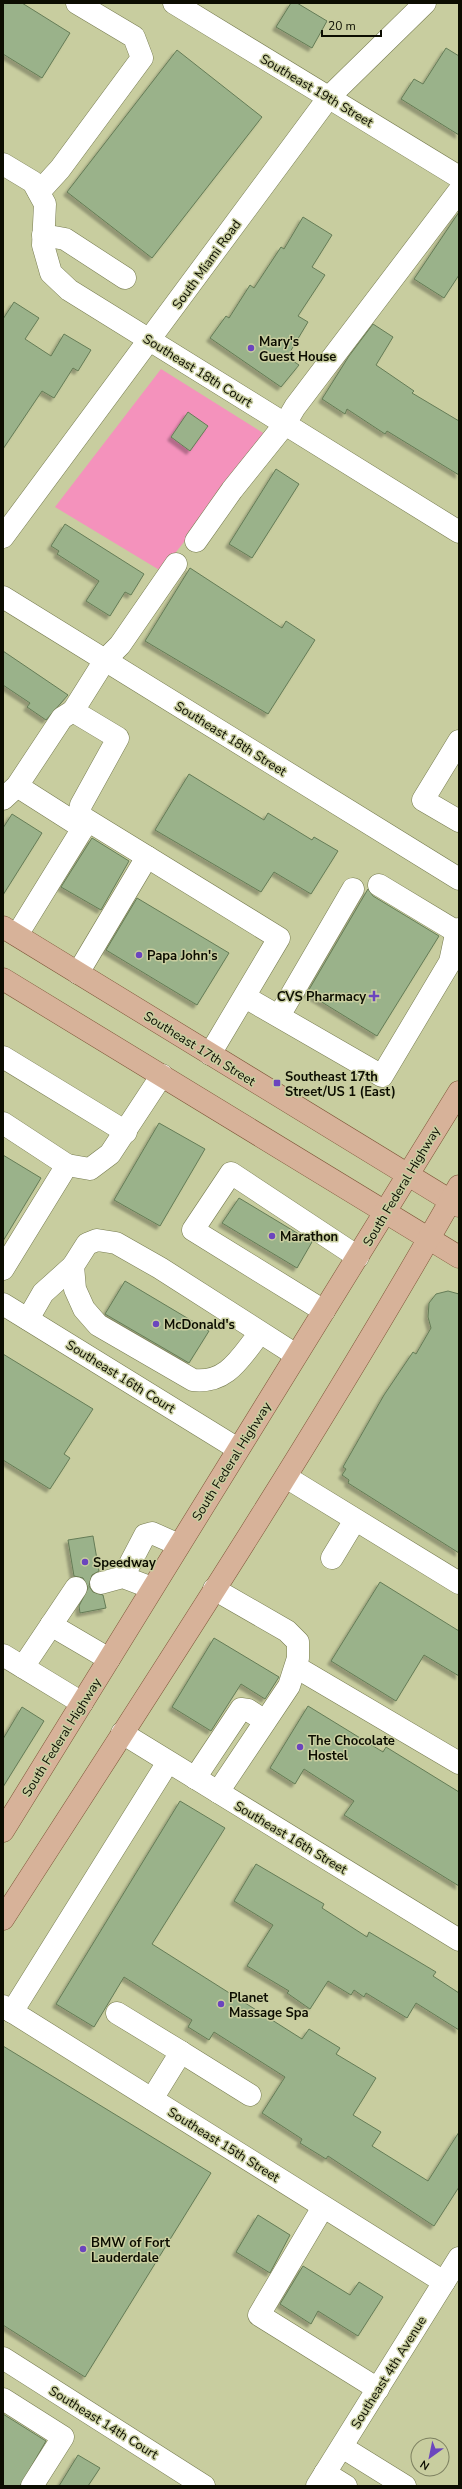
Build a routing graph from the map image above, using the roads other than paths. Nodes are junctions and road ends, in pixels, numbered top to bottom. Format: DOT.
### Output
graph roads {
  1 [pos="78,3"];
  2 [pos="189,6"];
  3 [pos="416,6"];
  4 [pos="329,97"];
  5 [pos="5,169"];
  6 [pos="459,177"];
  7 [pos="459,191"];
  8 [pos="39,192"];
  9 [pos="43,235"];
  10 [pos="125,278"];
  11 [pos="150,340"];
  12 [pos="285,424"];
  13 [pos="459,532"];
  14 [pos="3,537"];
  15 [pos="196,541"];
  16 [pos="176,564"];
  17 [pos="3,597"];
  18 [pos="104,660"];
  19 [pos="73,712"];
  20 [pos="459,740"];
  21 [pos="10,792"];
  22 [pos="81,821"];
  23 [pos="459,821"];
  24 [pos="147,857"];
  25 [pos="459,879"];
  26 [pos="379,885"];
  27 [pos="353,889"];
  28 [pos="10,931"];
  29 [pos="457,932"];
  30 [pos="78,973"];
  31 [pos="3,979"];
  32 [pos="245,996"];
  33 [pos="279,1016"];
  34 [pos="210,1054"];
  35 [pos="3,1057"];
  36 [pos="162,1075"];
  37 [pos="459,1092"];
  38 [pos="3,1123"];
  39 [pos="126,1132"];
  40 [pos="67,1165"];
  41 [pos="407,1176"];
  42 [pos="456,1198"];
  43 [pos="386,1212"];
  44 [pos="428,1238"];
  45 [pos="358,1257"];
  46 [pos="459,1257"];
  47 [pos="73,1266"];
  48 [pos="3,1269"];
  49 [pos="80,1301"];
  50 [pos="3,1304"];
  51 [pos="324,1311"];
  52 [pos="28,1319"];
  53 [pos="260,1333"];
  54 [pos="296,1355"];
  55 [pos="238,1449"];
  56 [pos="286,1477"];
  57 [pos="356,1520"];
  58 [pos="179,1545"];
  59 [pos="332,1558"];
  60 [pos="123,1577"];
  61 [pos="101,1583"];
  62 [pos="459,1583"];
  63 [pos="76,1588"];
  64 [pos="152,1588"];
  65 [pos="214,1589"];
  66 [pos="51,1625"];
  67 [pos="3,1655"];
  68 [pos="108,1659"];
  69 [pos="23,1667"];
  70 [pos="296,1667"];
  71 [pos="82,1703"];
  72 [pos="265,1721"];
  73 [pos="122,1733"];
  74 [pos="168,1762"];
  75 [pos="459,1763"];
  76 [pos="195,1778"];
  77 [pos="218,1792"];
  78 [pos="3,1830"];
  79 [pos="3,1919"];
  80 [pos="459,1940"];
  81 [pos="7,2009"];
  82 [pos="117,2012"];
  83 [pos="181,2052"];
  84 [pos="250,2095"];
  85 [pos="152,2100"];
  86 [pos="323,2207"];
  87 [pos="459,2258"];
  88 [pos="444,2282"];
  89 [pos="3,2358"];
  90 [pos="378,2389"];
  91 [pos="3,2399"];
  92 [pos="342,2447"];
  93 [pos="321,2480"];
  94 [pos="32,2486"];
  95 [pos="204,2486"];
  96 [pos="346,2486"];
  97 [pos="406,2486"];
  1 -- 8 [label="street"];
  2 -- 4 [label="street, Southeast 19th Street"];
  3 -- 4 [label="street, South Miami Road"];
  4 -- 6 [label="street, Southeast 19th Street"];
  4 -- 11 [label="street, South Miami Road"];
  5 -- 8 [label="street, Southeast 18th Court"];
  7 -- 12 [label="street"];
  8 -- 9 [label="street, Southeast 18th Court"];
  9 -- 10 [label="street"];
  9 -- 11 [label="street, Southeast 18th Court"];
  11 -- 12 [label="street, Southeast 18th Court"];
  11 -- 14 [label="street, South Miami Road"];
  12 -- 13 [label="street, Southeast 18th Court"];
  12 -- 15 [label="street"];
  16 -- 18 [label="street"];
  17 -- 18 [label="street, Southeast 18th Street"];
  18 -- 19 [label="street"];
  18 -- 25 [label="street, Southeast 18th Street"];
  19 -- 21 [label="street"];
  19 -- 22 [label="street"];
  20 -- 23 [label="street"];
  21 -- 22 [label="street"];
  22 -- 24 [label="street"];
  22 -- 28 [label="street"];
  24 -- 30 [label="street"];
  24 -- 32 [label="street"];
  26 -- 29 [label="street"];
  27 -- 33 [label="street"];
  28 -- 30 [label="main road, Southeast 17th Street"];
  29 -- 33 [label="street"];
  30 -- 34 [label="main road, Southeast 17th Street"];
  31 -- 36 [label="main road"];
  32 -- 33 [label="street"];
  32 -- 34 [label="street"];
  34 -- 41 [label="main road, Southeast 17th Street"];
  35 -- 39 [label="street"];
  36 -- 39 [label="street"];
  36 -- 43 [label="main road"];
  37 -- 41 [label="main road, South Federal Highway"];
  38 -- 40 [label="street"];
  39 -- 40 [label="street"];
  40 -- 48 [label="street"];
  41 -- 42 [label="main road, Southeast 17th Street"];
  41 -- 43 [label="main road, South Federal Highway"];
  42 -- 44 [label="main road"];
  43 -- 44 [label="main road"];
  43 -- 45 [label="main road, South Federal Highway"];
  44 -- 46 [label="main road"];
  44 -- 56 [label="main road"];
  45 -- 51 [label="main road, South Federal Highway"];
  45 -- 51 [label="street"];
  47 -- 49 [label="street"];
  47 -- 52 [label="street"];
  47 -- 53 [label="street"];
  49 -- 52 [label="street"];
  49 -- 53 [label="street"];
  50 -- 52 [label="street, Southeast 16th Court"];
  51 -- 54 [label="main road, South Federal Highway"];
  52 -- 55 [label="street, Southeast 16th Court"];
  53 -- 54 [label="street"];
  54 -- 55 [label="main road, South Federal Highway"];
  55 -- 58 [label="main road, South Federal Highway"];
  56 -- 57 [label="street"];
  56 -- 65 [label="main road"];
  57 -- 59 [label="street"];
  57 -- 62 [label="street"];
  58 -- 60 [label="street"];
  58 -- 64 [label="main road, South Federal Highway"];
  60 -- 61 [label="street"];
  60 -- 64 [label="street"];
  63 -- 66 [label="street"];
  64 -- 68 [label="main road, South Federal Highway"];
  65 -- 70 [label="street"];
  65 -- 73 [label="main road"];
  66 -- 68 [label="street"];
  66 -- 69 [label="street"];
  67 -- 69 [label="street"];
  68 -- 71 [label="main road, South Federal Highway"];
  69 -- 71 [label="street"];
  70 -- 72 [label="street"];
  70 -- 75 [label="street"];
  71 -- 78 [label="main road, South Federal Highway"];
  72 -- 76 [label="street"];
  72 -- 77 [label="street"];
  73 -- 74 [label="street, Southeast 16th Street"];
  73 -- 79 [label="main road"];
  74 -- 76 [label="street, Southeast 16th Street"];
  74 -- 81 [label="street"];
  76 -- 77 [label="street, Southeast 16th Street"];
  77 -- 80 [label="street, Southeast 16th Street"];
  81 -- 85 [label="street, Southeast 15th Street"];
  82 -- 83 [label="street"];
  83 -- 84 [label="street"];
  83 -- 85 [label="street"];
  85 -- 86 [label="street, Southeast 15th Street"];
  86 -- 88 [label="street, Southeast 15th Street"];
  86 -- 90 [label="street"];
  87 -- 88 [label="street, Southeast 4th Avenue"];
  88 -- 90 [label="street, Southeast 4th Avenue"];
  89 -- 95 [label="street, Southeast 14th Court"];
  90 -- 92 [label="street, Southeast 4th Avenue"];
  91 -- 94 [label="street"];
  92 -- 93 [label="street, Southeast 4th Avenue"];
  92 -- 97 [label="street"];
  93 -- 96 [label="street"];
}
